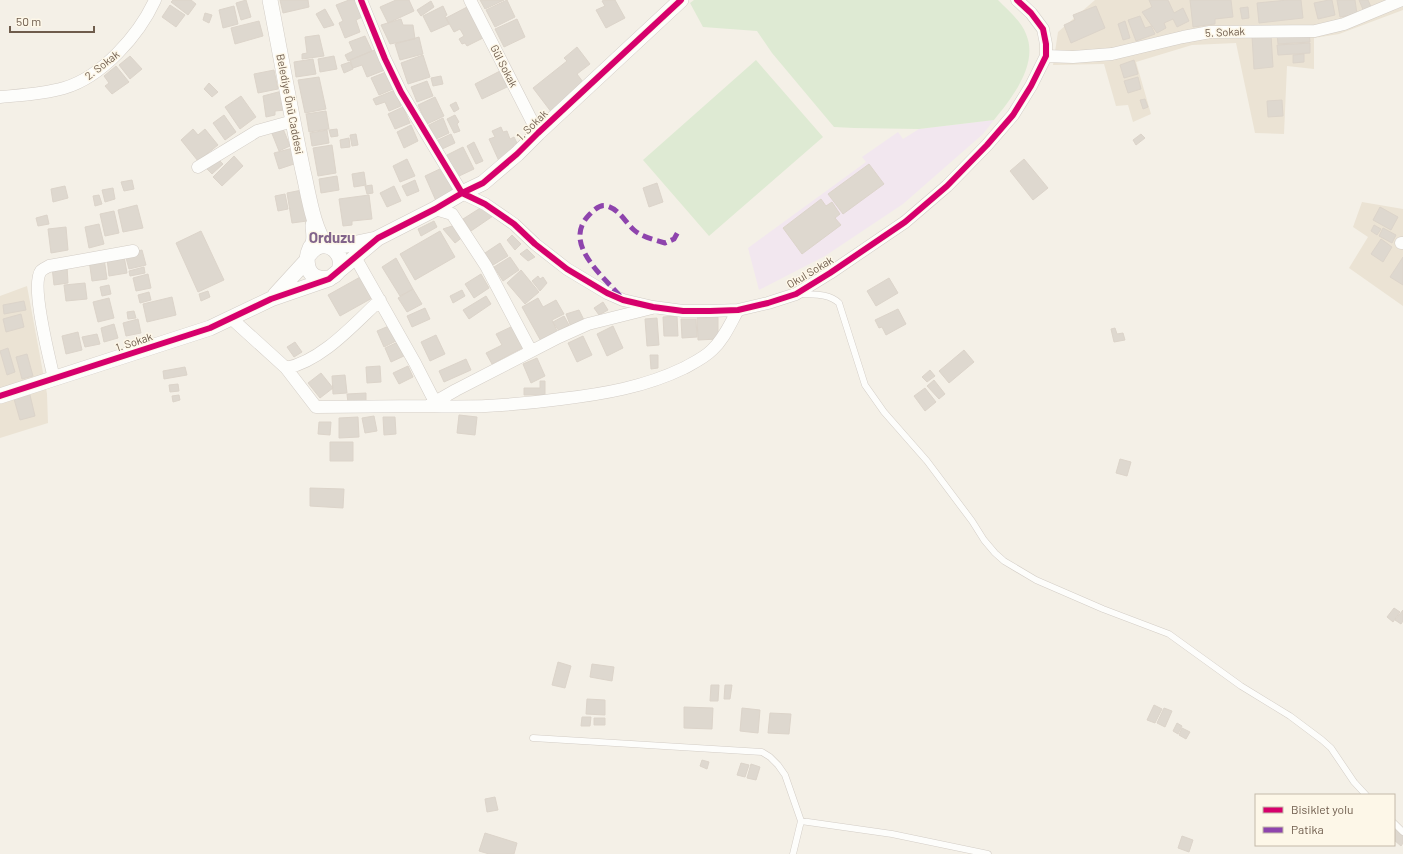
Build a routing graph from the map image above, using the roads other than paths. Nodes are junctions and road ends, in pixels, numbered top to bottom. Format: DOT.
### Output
graph roads {
  1 [pos="155,0"];
  2 [pos="270,0"];
  3 [pos="361,0"];
  4 [pos="470,0"];
  5 [pos="680,0"];
  6 [pos="1017,0"];
  7 [pos="1402,0"];
  8 [pos="1046,56"];
  9 [pos="0,97"];
  10 [pos="293,121"];
  11 [pos="538,133"];
  12 [pos="198,167"];
  13 [pos="462,193"];
  14 [pos="311,208"];
  15 [pos="435,209"];
  16 [pos="378,238"];
  17 [pos="327,246"];
  18 [pos="133,251"];
  19 [pos="308,257"];
  20 [pos="356,257"];
  21 [pos="334,275"];
  22 [pos="796,294"];
  23 [pos="271,299"];
  24 [pos="380,300"];
  25 [pos="654,308"];
  26 [pos="738,310"];
  27 [pos="232,319"];
  28 [pos="531,351"];
  29 [pos="286,368"];
  30 [pos="54,379"];
  31 [pos="0,396"];
  32 [pos="431,404"];
  33 [pos="533,738"];
  34 [pos="1365,794"];
  35 [pos="801,821"];
  36 [pos="1395,824"];
  37 [pos="1403,832"];
  38 [pos="793,854"];
  39 [pos="988,854"];
  1 -- 9 [label="street, 2. Sokak"];
  2 -- 10 [label="street, Belediye Önü Caddesi"];
  3 -- 13 [label="street"];
  4 -- 11 [label="street, Gül Sokak"];
  5 -- 11 [label="street, 1. Sokak"];
  6 -- 8 [label="street"];
  7 -- 8 [label="street, 5. Sokak"];
  8 -- 22 [label="street, Okul Sokak"];
  10 -- 12 [label="street"];
  10 -- 14 [label="street, Belediye Önü Caddesi"];
  11 -- 13 [label="street, 1. Sokak"];
  13 -- 15 [label="street, 1. Sokak"];
  13 -- 25 [label="street, Okul Sokak"];
  14 -- 17 [label="street"];
  14 -- 19 [label="street"];
  15 -- 16 [label="street, 1. Sokak"];
  15 -- 28 [label="street"];
  16 -- 17 [label="street"];
  16 -- 20 [label="street"];
  17 -- 19 [label="street"];
  17 -- 21 [label="street"];
  18 -- 30 [label="street"];
  19 -- 21 [label="street"];
  19 -- 23 [label="street"];
  20 -- 21 [label="street"];
  20 -- 24 [label="street"];
  21 -- 23 [label="street"];
  22 -- 26 [label="street, Okul Sokak"];
  22 -- 34 [label="lane"];
  23 -- 27 [label="street, 1. Sokak"];
  24 -- 29 [label="street"];
  24 -- 32 [label="street"];
  25 -- 26 [label="street, Okul Sokak"];
  25 -- 28 [label="street"];
  26 -- 32 [label="street"];
  27 -- 29 [label="street"];
  27 -- 30 [label="street, 1. Sokak"];
  28 -- 32 [label="street"];
  29 -- 32 [label="street"];
  30 -- 31 [label="street, 1. Sokak"];
  33 -- 35 [label="lane"];
  35 -- 38 [label="lane"];
  35 -- 39 [label="lane"];
  36 -- 37 [label="lane"];
}
